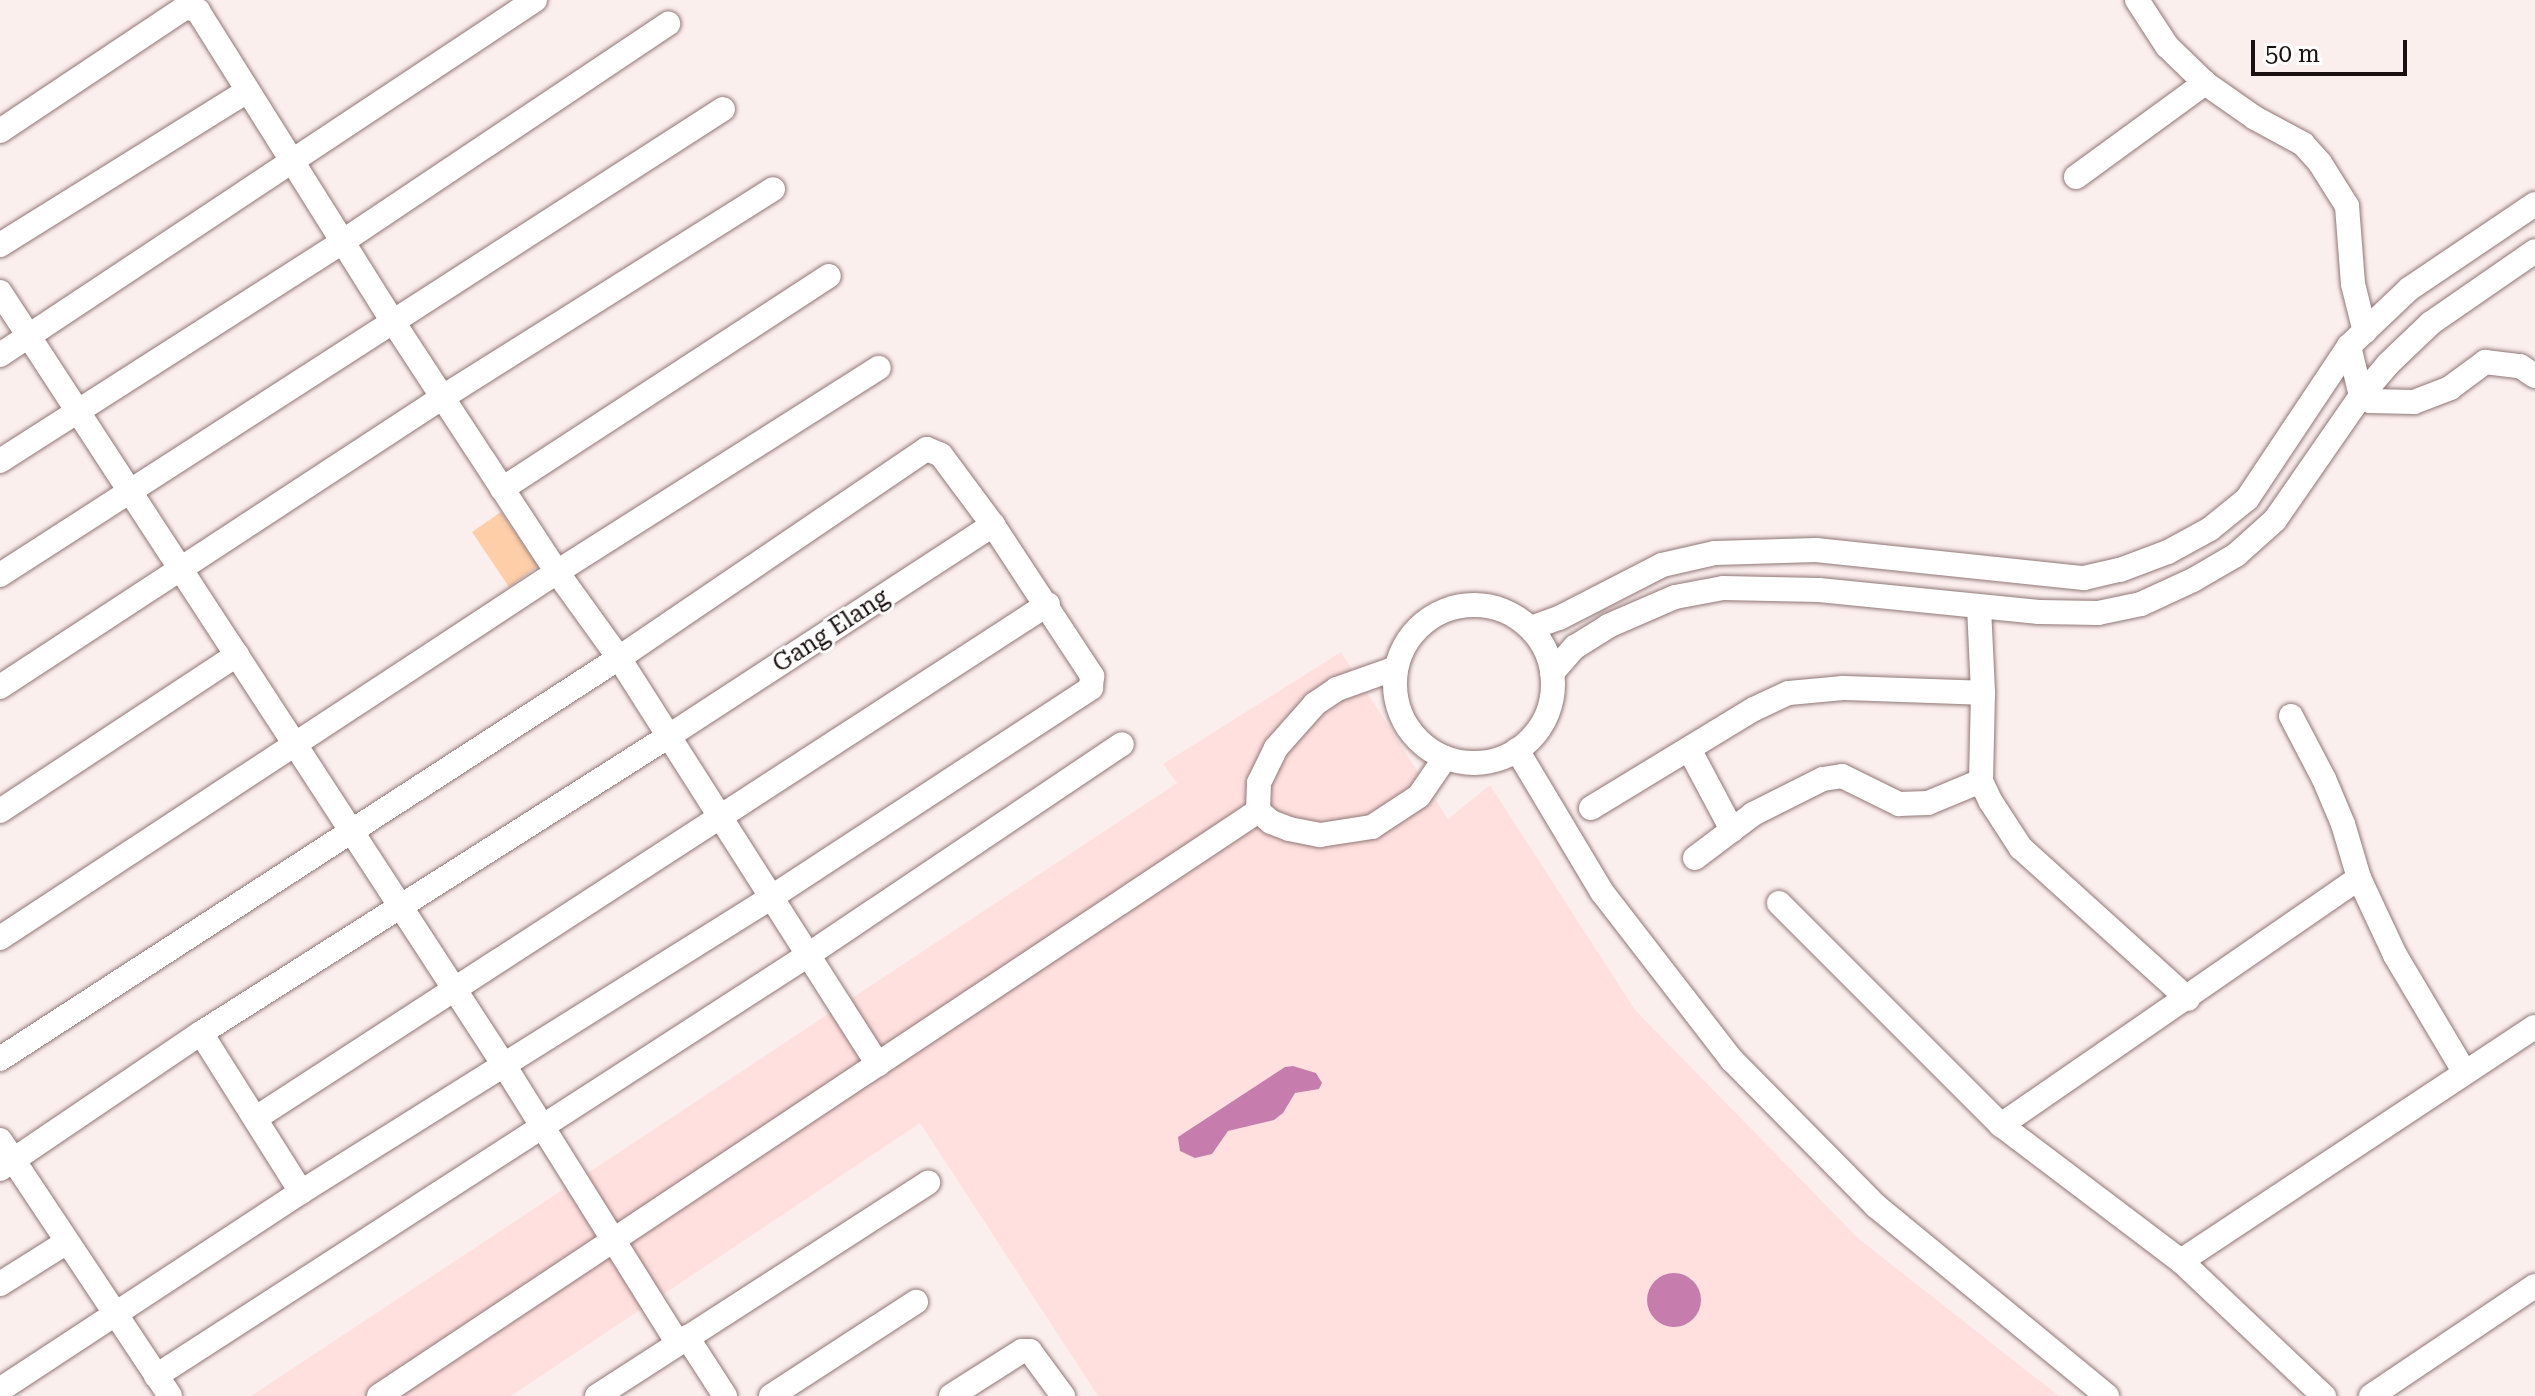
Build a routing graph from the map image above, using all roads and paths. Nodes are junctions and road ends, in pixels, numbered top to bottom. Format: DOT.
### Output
graph roads {
  1 [pos="535,0"];
  2 [pos="2137,0"];
  3 [pos="668,24"];
  4 [pos="2205,83"];
  5 [pos="247,91"];
  6 [pos="723,109"];
  7 [pos="0,131"];
  8 [pos="292,162"];
  9 [pos="2076,177"];
  10 [pos="773,189"];
  11 [pos="2535,204"];
  12 [pos="345,240"];
  13 [pos="0,245"];
  14 [pos="2535,251"];
  15 [pos="829,276"];
  16 [pos="0,292"];
  17 [pos="392,320"];
  18 [pos="29,336"];
  19 [pos="2357,339"];
  20 [pos="0,355"];
  21 [pos="879,368"];
  22 [pos="2535,376"];
  23 [pos="2361,396"];
  24 [pos="443,397"];
  25 [pos="78,411"];
  26 [pos="0,461"];
  27 [pos="502,489"];
  28 [pos="130,493"];
  29 [pos="993,525"];
  30 [pos="181,570"];
  31 [pos="557,572"];
  32 [pos="0,575"];
  33 [pos="1048,604"];
  34 [pos="1979,607"];
  35 [pos="1531,628"];
  36 [pos="237,655"];
  37 [pos="619,658"];
  38 [pos="1396,668"];
  39 [pos="1552,673"];
  40 [pos="0,687"];
  41 [pos="1983,693"];
  42 [pos="2291,716"];
  43 [pos="669,736"];
  44 [pos="296,743"];
  45 [pos="1122,744"];
  46 [pos="1689,749"];
  47 [pos="1517,750"];
  48 [pos="1445,758"];
  49 [pos="1981,781"];
  50 [pos="1591,808"];
  51 [pos="0,811"];
  52 [pos="1258,811"];
  53 [pos="720,817"];
  54 [pos="350,829"];
  55 [pos="1732,830"];
  56 [pos="1695,858"];
  57 [pos="2359,878"];
  58 [pos="772,897"];
  59 [pos="1779,903"];
  60 [pos="399,905"];
  61 [pos="0,938"];
  62 [pos="808,955"];
  63 [pos="455,990"];
  64 [pos="2188,999"];
  65 [pos="2535,1027"];
  66 [pos="201,1033"];
  67 [pos="0,1059"];
  68 [pos="878,1064"];
  69 [pos="504,1065"];
  70 [pos="2464,1071"];
  71 [pos="256,1118"];
  72 [pos="541,1125"];
  73 [pos="2001,1125"];
  74 [pos="4,1156"];
  75 [pos="928,1183"];
  76 [pos="301,1192"];
  77 [pos="614,1240"];
  78 [pos="67,1242"];
  79 [pos="2181,1261"];
  80 [pos="0,1284"];
  81 [pos="2535,1286"];
  82 [pos="916,1302"];
  83 [pos="116,1316"];
  84 [pos="683,1340"];
  85 [pos="163,1386"];
  86 [pos="0,1390"];
  87 [pos="379,1396"];
  88 [pos="597,1396"];
  89 [pos="725,1396"];
  90 [pos="771,1396"];
  91 [pos="951,1396"];
  92 [pos="1063,1396"];
  93 [pos="2107,1396"];
  94 [pos="2324,1396"];
  95 [pos="2371,1396"];
  1 -- 8 [label="street"];
  2 -- 4 [label="street"];
  3 -- 12 [label="street"];
  4 -- 9 [label="street"];
  4 -- 19 [label="street"];
  5 -- 7 [label="street"];
  5 -- 8 [label="street"];
  5 -- 13 [label="street"];
  6 -- 17 [label="street"];
  8 -- 12 [label="street"];
  8 -- 18 [label="street"];
  10 -- 24 [label="street"];
  11 -- 19 [label="street"];
  12 -- 17 [label="street"];
  12 -- 25 [label="street"];
  14 -- 23 [label="street"];
  15 -- 27 [label="street"];
  16 -- 18 [label="street"];
  17 -- 24 [label="street"];
  17 -- 28 [label="street"];
  18 -- 20 [label="street"];
  18 -- 25 [label="street"];
  19 -- 23 [label="street"];
  19 -- 35 [label="street"];
  21 -- 31 [label="street"];
  22 -- 23 [label="street"];
  23 -- 34 [label="street"];
  24 -- 27 [label="street"];
  24 -- 30 [label="street"];
  25 -- 26 [label="street"];
  25 -- 28 [label="street"];
  27 -- 31 [label="street"];
  28 -- 30 [label="street"];
  28 -- 32 [label="street"];
  29 -- 33 [label="street"];
  29 -- 37 [label="street"];
  29 -- 43 [label="street, Gang Elang"];
  30 -- 36 [label="street"];
  30 -- 40 [label="street"];
  31 -- 37 [label="street"];
  31 -- 44 [label="street"];
  33 -- 53 [label="street"];
  33 -- 58 [label="street"];
  34 -- 39 [label="street"];
  34 -- 41 [label="street"];
  35 -- 38 [label="street"];
  35 -- 39 [label="street"];
  36 -- 44 [label="street"];
  36 -- 51 [label="street"];
  37 -- 43 [label="street"];
  37 -- 54 [label="street"];
  38 -- 48 [label="street"];
  38 -- 52 [label="street"];
  39 -- 47 [label="street"];
  41 -- 46 [label="street"];
  41 -- 49 [label="street"];
  42 -- 57 [label="street"];
  43 -- 53 [label="street"];
  43 -- 60 [label="street, Gang Elang"];
  44 -- 54 [label="street"];
  44 -- 61 [label="street"];
  45 -- 62 [label="street"];
  46 -- 50 [label="street"];
  46 -- 55 [label="street"];
  47 -- 48 [label="street"];
  47 -- 93 [label="street"];
  48 -- 52 [label="street"];
  49 -- 55 [label="street"];
  49 -- 64 [label="street"];
  52 -- 68 [label="street"];
  53 -- 58 [label="street"];
  53 -- 63 [label="street"];
  54 -- 60 [label="street"];
  54 -- 67 [label="street"];
  55 -- 56 [label="street"];
  57 -- 64 [label="street"];
  57 -- 70 [label="street"];
  58 -- 62 [label="street"];
  58 -- 69 [label="street"];
  59 -- 73 [label="street"];
  60 -- 63 [label="street"];
  60 -- 66 [label="street, Gang Elang"];
  62 -- 68 [label="street"];
  62 -- 72 [label="street"];
  63 -- 69 [label="street"];
  63 -- 71 [label="street"];
  64 -- 73 [label="street"];
  65 -- 70 [label="street"];
  66 -- 71 [label="street"];
  66 -- 74 [label="street, Gang Elang"];
  68 -- 77 [label="street"];
  69 -- 72 [label="street"];
  69 -- 76 [label="street"];
  70 -- 79 [label="street"];
  71 -- 76 [label="street"];
  72 -- 77 [label="street"];
  72 -- 85 [label="street"];
  73 -- 79 [label="street"];
  74 -- 78 [label="street"];
  75 -- 84 [label="street"];
  76 -- 83 [label="street"];
  77 -- 84 [label="street"];
  77 -- 87 [label="street"];
  78 -- 80 [label="street"];
  78 -- 83 [label="street"];
  79 -- 94 [label="street"];
  81 -- 95 [label="street"];
  82 -- 90 [label="street"];
  83 -- 85 [label="street"];
  83 -- 86 [label="street"];
  84 -- 88 [label="street"];
  84 -- 89 [label="street"];
  91 -- 92 [label="street"];
}
